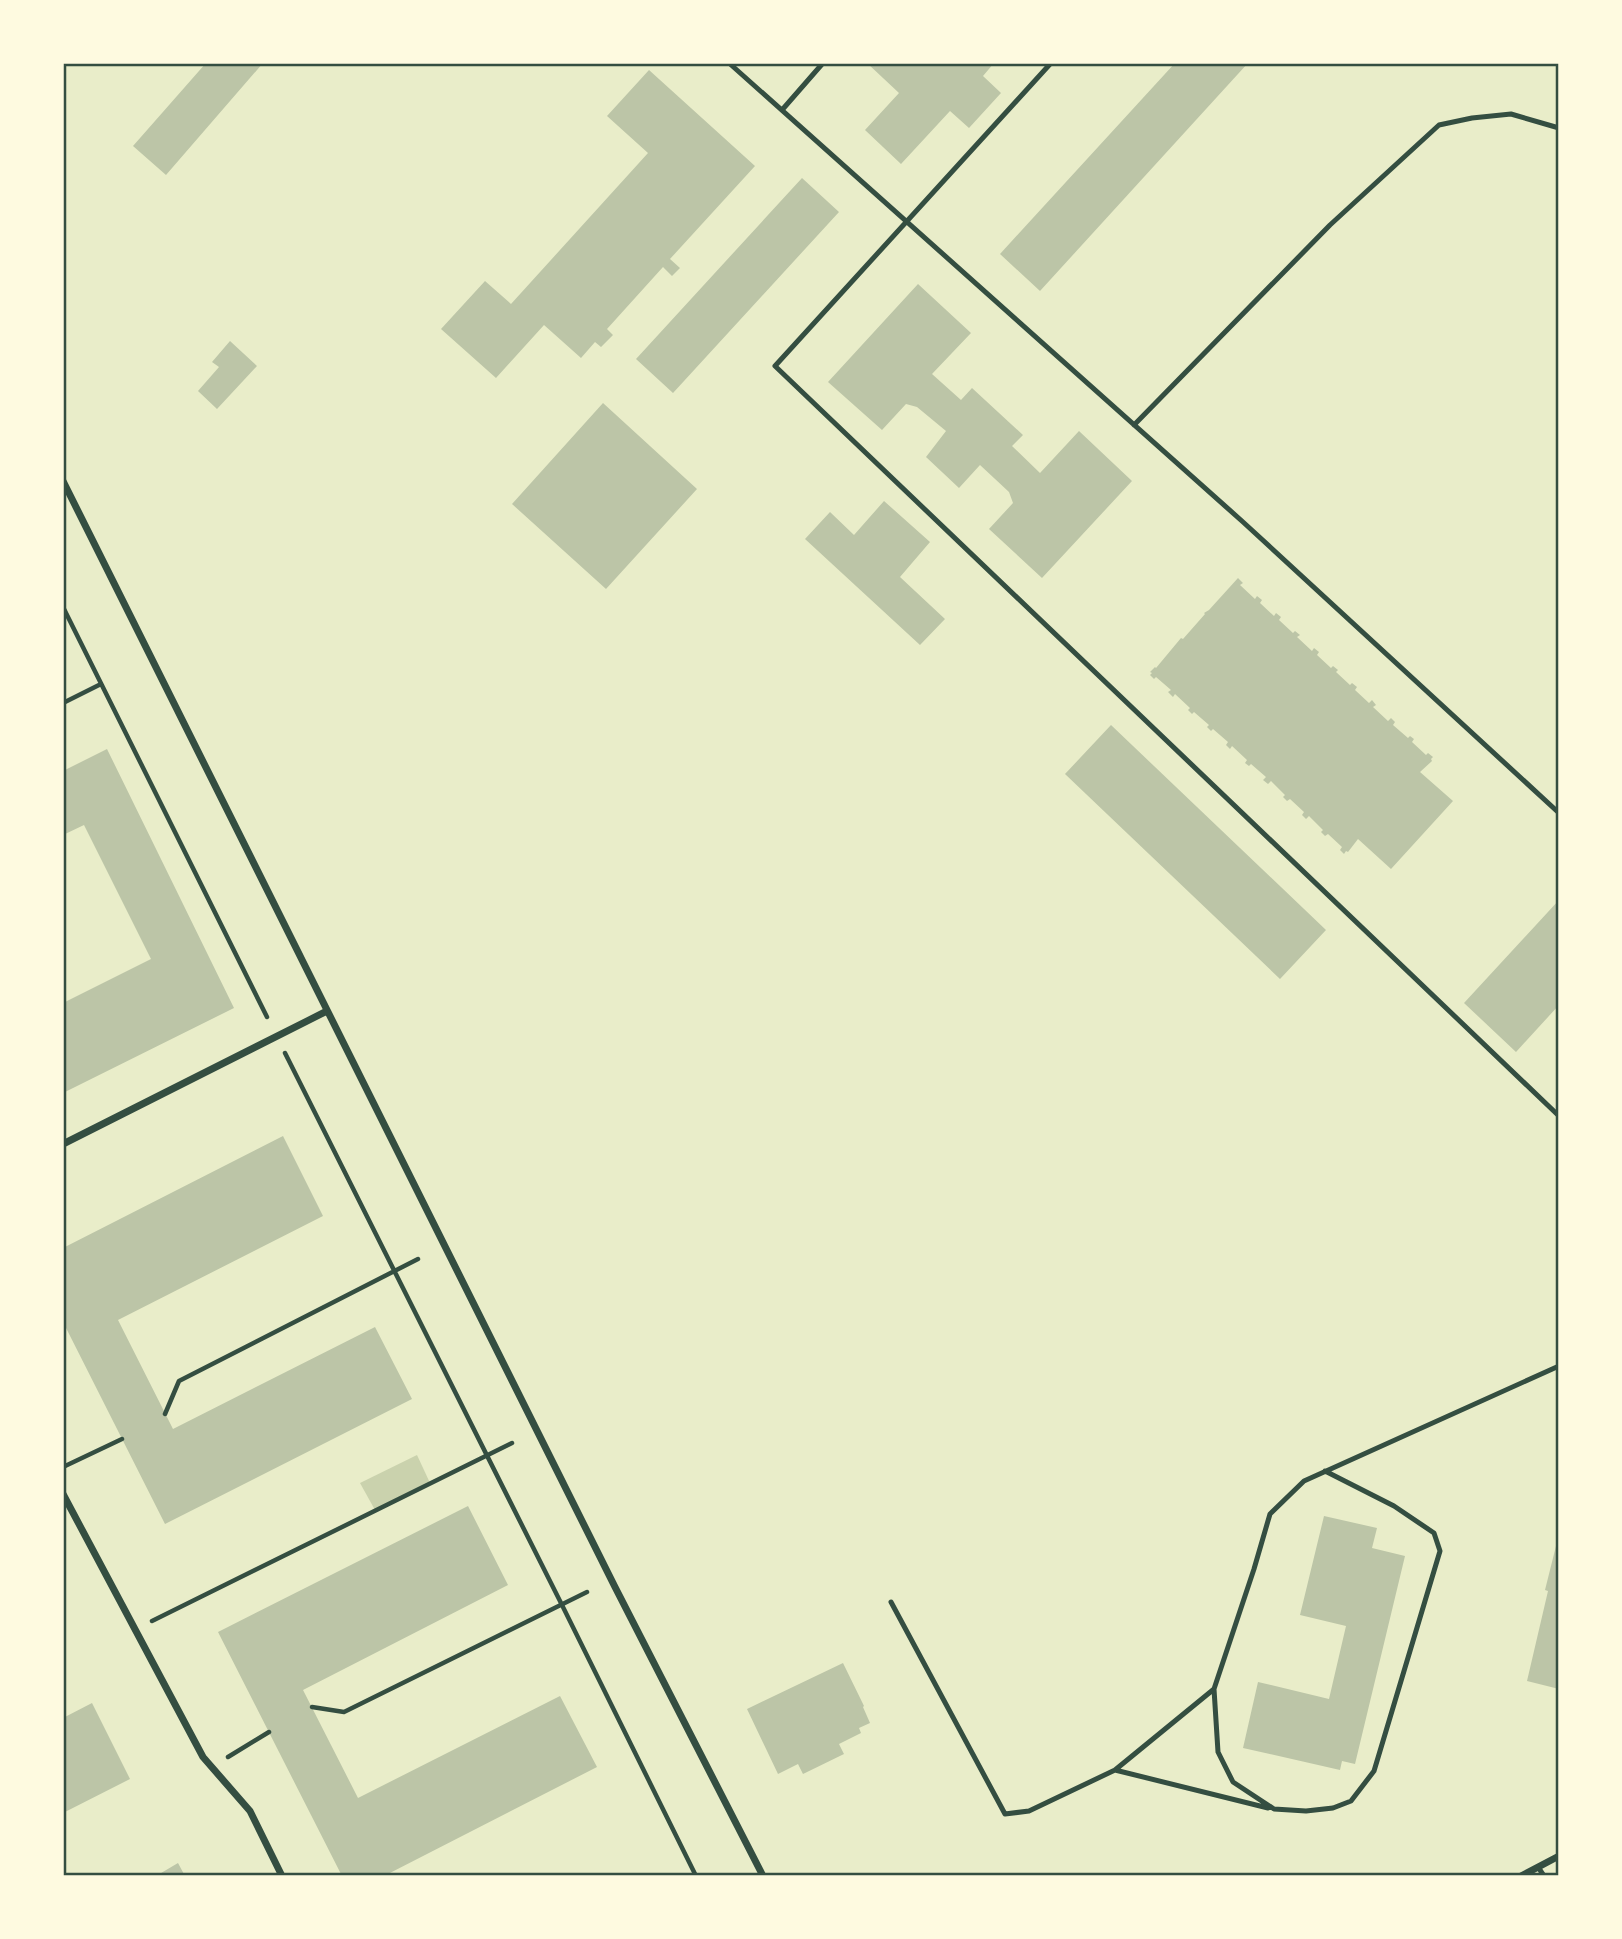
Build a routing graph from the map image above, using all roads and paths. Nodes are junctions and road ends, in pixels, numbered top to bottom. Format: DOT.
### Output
graph roads {
  1 [pos="729,63"];
  2 [pos="823,63"];
  3 [pos="1051,63"];
  4 [pos="782,110"];
  5 [pos="1559,128"];
  6 [pos="907,222"];
  7 [pos="1134,425"];
  8 [pos="63,481"];
  9 [pos="63,607"];
  10 [pos="101,684"];
  11 [pos="63,703"];
  12 [pos="1559,813"];
  13 [pos="327,1011"];
  14 [pos="276,1036"];
  15 [pos="1559,1116"];
  16 [pos="63,1144"];
  17 [pos="418,1259"];
  18 [pos="394,1272"];
  19 [pos="1559,1366"];
  20 [pos="165,1413"];
  21 [pos="122,1439"];
  22 [pos="512,1443"];
  23 [pos="486,1455"];
  24 [pos="63,1467"];
  25 [pos="1325,1471"];
  26 [pos="63,1494"];
  27 [pos="587,1592"];
  28 [pos="891,1602"];
  29 [pos="562,1605"];
  30 [pos="134,1629"];
  31 [pos="1214,1689"];
  32 [pos="312,1707"];
  33 [pos="269,1732"];
  34 [pos="212,1767"];
  35 [pos="1115,1770"];
  36 [pos="1275,1810"];
  37 [pos="1559,1856"];
  38 [pos="1538,1867"];
  39 [pos="282,1876"];
  40 [pos="696,1876"];
  41 [pos="763,1876"];
  42 [pos="1521,1876"];
  43 [pos="1544,1876"];
  1 -- 4 [label="lane"];
  2 -- 4 [label="lane"];
  3 -- 6 [label="lane"];
  4 -- 6 [label="lane"];
  5 -- 7 [label="lane"];
  6 -- 7 [label="lane"];
  6 -- 15 [label="lane"];
  7 -- 12 [label="lane"];
  8 -- 13 [label="street"];
  9 -- 10 [label="path"];
  10 -- 11 [label="path"];
  10 -- 14 [label="path"];
  13 -- 14 [label="street"];
  13 -- 41 [label="street"];
  14 -- 16 [label="street"];
  14 -- 18 [label="path"];
  17 -- 18 [label="path"];
  18 -- 20 [label="path"];
  18 -- 23 [label="path"];
  19 -- 25 [label="lane"];
  21 -- 24 [label="path"];
  22 -- 23 [label="path"];
  23 -- 29 [label="path"];
  23 -- 30 [label="path"];
  25 -- 31 [label="lane"];
  25 -- 36 [label="lane"];
  26 -- 30 [label="street"];
  27 -- 29 [label="path"];
  28 -- 35 [label="lane"];
  29 -- 32 [label="path"];
  29 -- 40 [label="path"];
  30 -- 34 [label="street"];
  31 -- 35 [label="lane"];
  31 -- 36 [label="lane"];
  33 -- 34 [label="path"];
  34 -- 39 [label="street"];
  35 -- 36 [label="lane"];
  37 -- 38 [label="street"];
  38 -- 42 [label="street"];
  38 -- 43 [label="lane"];
}
